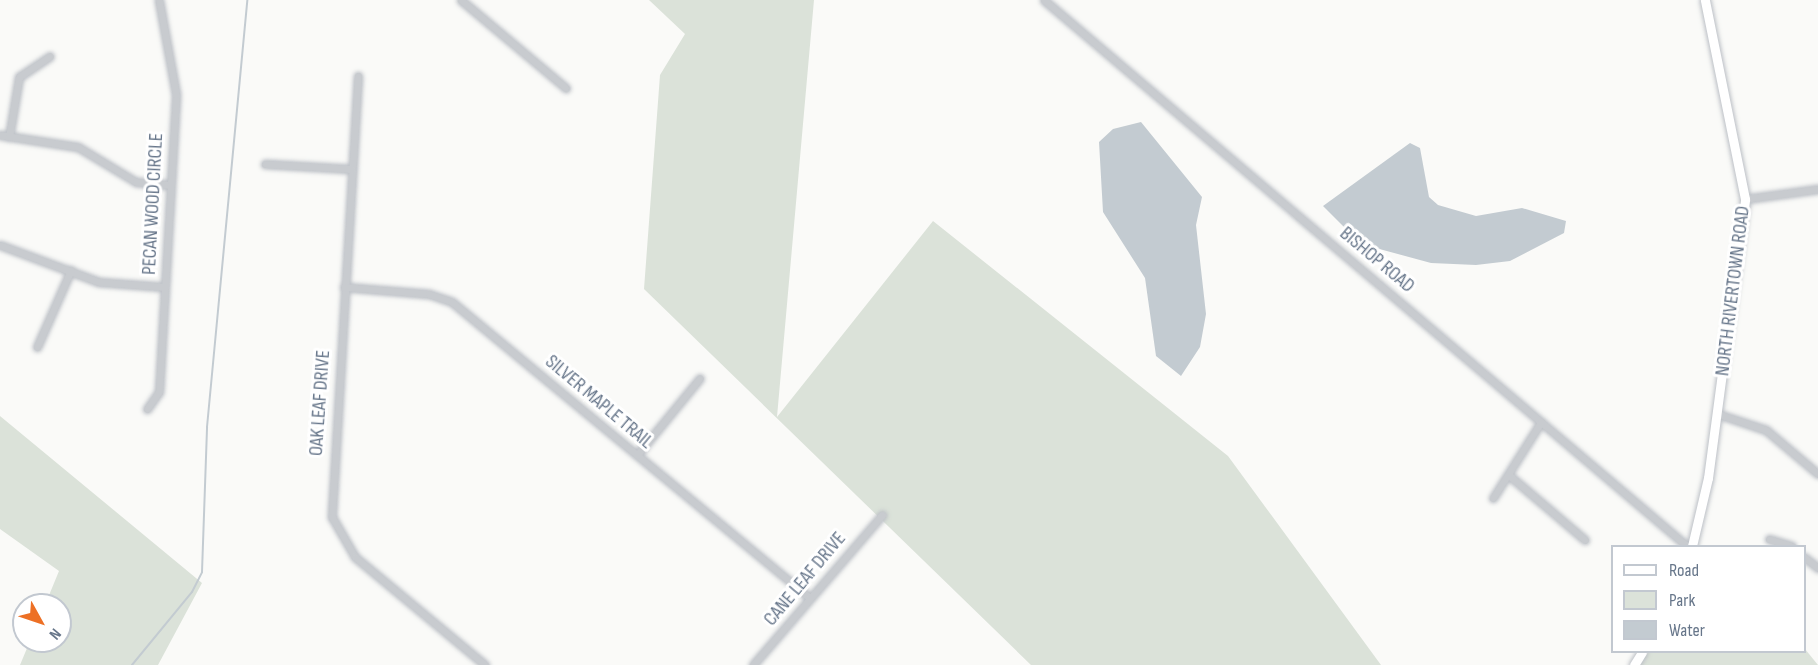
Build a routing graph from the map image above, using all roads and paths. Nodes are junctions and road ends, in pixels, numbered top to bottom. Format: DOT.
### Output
graph roads {
  1 [pos="159,0"];
  2 [pos="461,0"];
  3 [pos="1044,0"];
  4 [pos="1705,0"];
  5 [pos="50,56"];
  6 [pos="358,76"];
  7 [pos="566,88"];
  8 [pos="0,135"];
  9 [pos="9,136"];
  10 [pos="265,164"];
  11 [pos="352,169"];
  12 [pos="171,185"];
  13 [pos="1818,189"];
  14 [pos="1745,199"];
  15 [pos="0,244"];
  16 [pos="71,270"];
  17 [pos="165,287"];
  18 [pos="344,287"];
  19 [pos="37,347"];
  20 [pos="700,378"];
  21 [pos="147,409"];
  22 [pos="1718,414"];
  23 [pos="1542,422"];
  24 [pos="637,454"];
  25 [pos="1818,474"];
  26 [pos="1510,477"];
  27 [pos="1493,498"];
  28 [pos="882,514"];
  29 [pos="1768,539"];
  30 [pos="1585,540"];
  31 [pos="1686,545"];
  32 [pos="1692,545"];
  33 [pos="1789,545"];
  34 [pos="1806,559"];
  35 [pos="1818,568"];
  36 [pos="809,597"];
  37 [pos="485,665"];
  38 [pos="753,665"];
  1 -- 12 [label="street, PECAN WOOD CIRCLE"];
  2 -- 7 [label="street"];
  3 -- 23 [label="street, BISHOP ROAD"];
  4 -- 14 [label="street, NORTH RIVERTOWN ROAD"];
  5 -- 9 [label="street"];
  6 -- 11 [label="street, OAK LEAF DRIVE"];
  8 -- 9 [label="street"];
  9 -- 12 [label="street"];
  10 -- 11 [label="street"];
  11 -- 18 [label="street, OAK LEAF DRIVE"];
  12 -- 17 [label="street, PECAN WOOD CIRCLE"];
  13 -- 14 [label="street"];
  14 -- 22 [label="street, NORTH RIVERTOWN ROAD"];
  15 -- 16 [label="street"];
  16 -- 17 [label="street"];
  16 -- 19 [label="street"];
  17 -- 21 [label="street, PECAN WOOD CIRCLE"];
  18 -- 24 [label="street, SILVER MAPLE TRAIL"];
  18 -- 37 [label="street, OAK LEAF DRIVE"];
  20 -- 24 [label="street"];
  22 -- 25 [label="street"];
  22 -- 32 [label="street, NORTH RIVERTOWN ROAD"];
  23 -- 26 [label="street"];
  23 -- 31 [label="street, BISHOP ROAD"];
  24 -- 36 [label="street, SILVER MAPLE TRAIL"];
  26 -- 27 [label="street"];
  26 -- 30 [label="street"];
  28 -- 36 [label="street, CANE LEAF DRIVE"];
  29 -- 33 [label="street"];
  34 -- 35 [label="street"];
  36 -- 38 [label="street, CANE LEAF DRIVE"];
}
